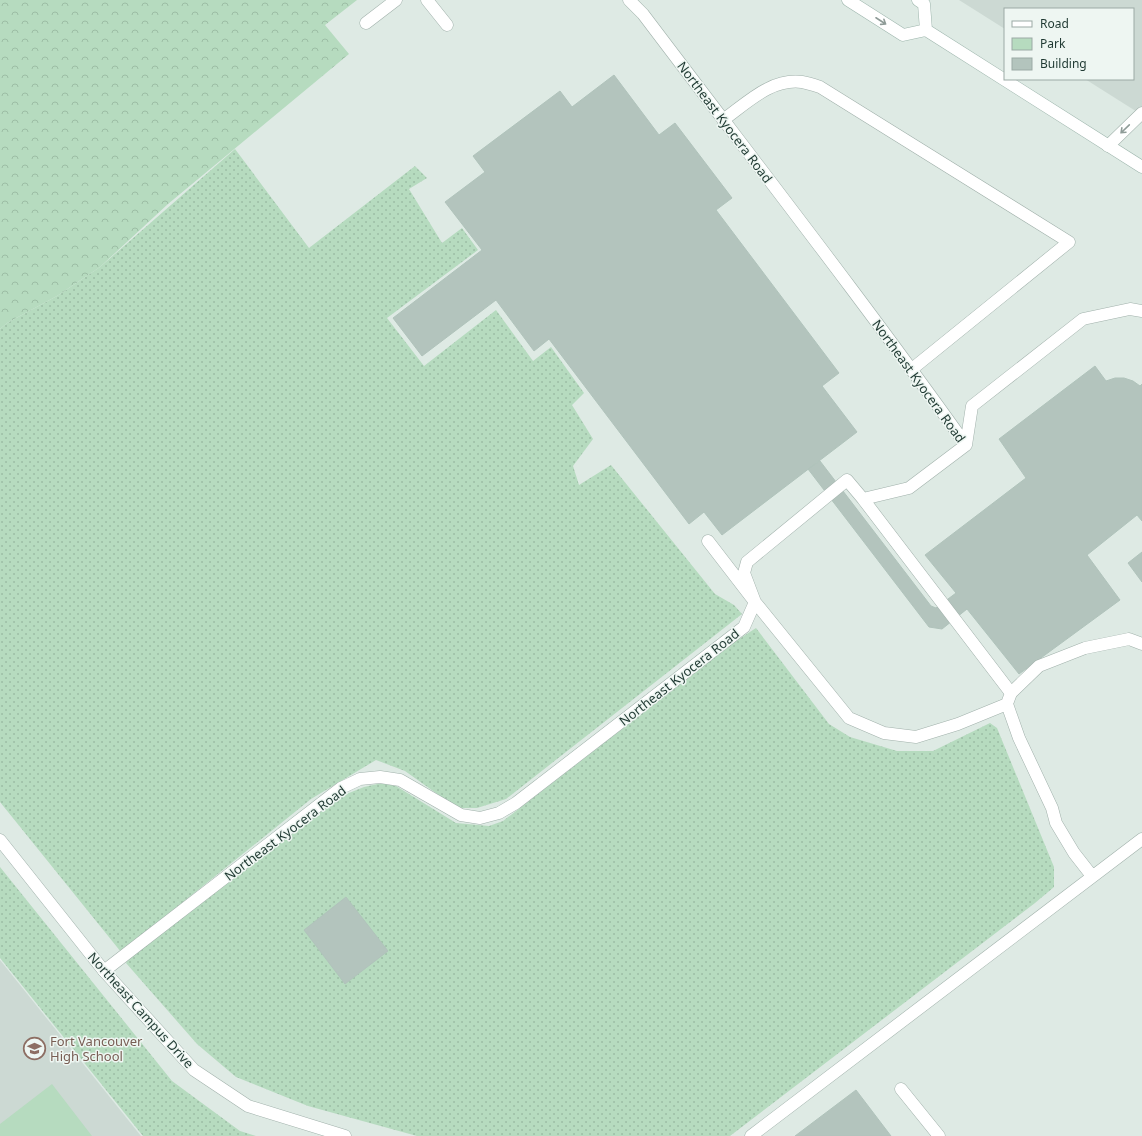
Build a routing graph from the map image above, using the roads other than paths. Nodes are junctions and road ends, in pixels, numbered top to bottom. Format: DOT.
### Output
graph roads {
  1 [pos="396,0"];
  2 [pos="427,0"];
  3 [pos="629,0"];
  4 [pos="848,0"];
  5 [pos="923,1"];
  6 [pos="366,23"];
  7 [pos="447,25"];
  8 [pos="926,30"];
  9 [pos="1004,80"];
  10 [pos="1004,80"];
  11 [pos="1142,113"];
  12 [pos="723,120"];
  13 [pos="1108,146"];
  14 [pos="1142,167"];
  15 [pos="1142,311"];
  16 [pos="912,368"];
  17 [pos="966,445"];
  18 [pos="863,499"];
  19 [pos="708,541"];
  20 [pos="755,602"];
  21 [pos="1142,644"];
  22 [pos="1009,698"];
  23 [pos="1142,839"];
  24 [pos="0,840"];
  25 [pos="1092,876"];
  26 [pos="104,971"];
  27 [pos="901,1089"];
  28 [pos="345,1136"];
  29 [pos="751,1136"];
  30 [pos="939,1136"];
  1 -- 6 [label="street"];
  2 -- 7 [label="street"];
  3 -- 12 [label="street, Northeast Kyocera Road"];
  4 -- 8 [label="street, one-way"];
  5 -- 8 [label="street"];
  8 -- 9 [label="street"];
  10 -- 13 [label="street"];
  11 -- 13 [label="street, one-way"];
  12 -- 16 [label="street, Northeast Kyocera Road"];
  12 -- 16 [label="street"];
  13 -- 14 [label="street"];
  15 -- 17 [label="street"];
  16 -- 17 [label="street, Northeast Kyocera Road"];
  17 -- 18 [label="street, Northeast Kyocera Road"];
  18 -- 20 [label="street"];
  18 -- 22 [label="street"];
  19 -- 20 [label="street"];
  20 -- 22 [label="street"];
  20 -- 26 [label="street, Northeast Kyocera Road"];
  21 -- 22 [label="street"];
  22 -- 25 [label="street"];
  23 -- 25 [label="street"];
  24 -- 26 [label="street, Northeast Campus Drive"];
  25 -- 29 [label="street"];
  26 -- 28 [label="street, Northeast Campus Drive"];
  27 -- 30 [label="street"];
}
